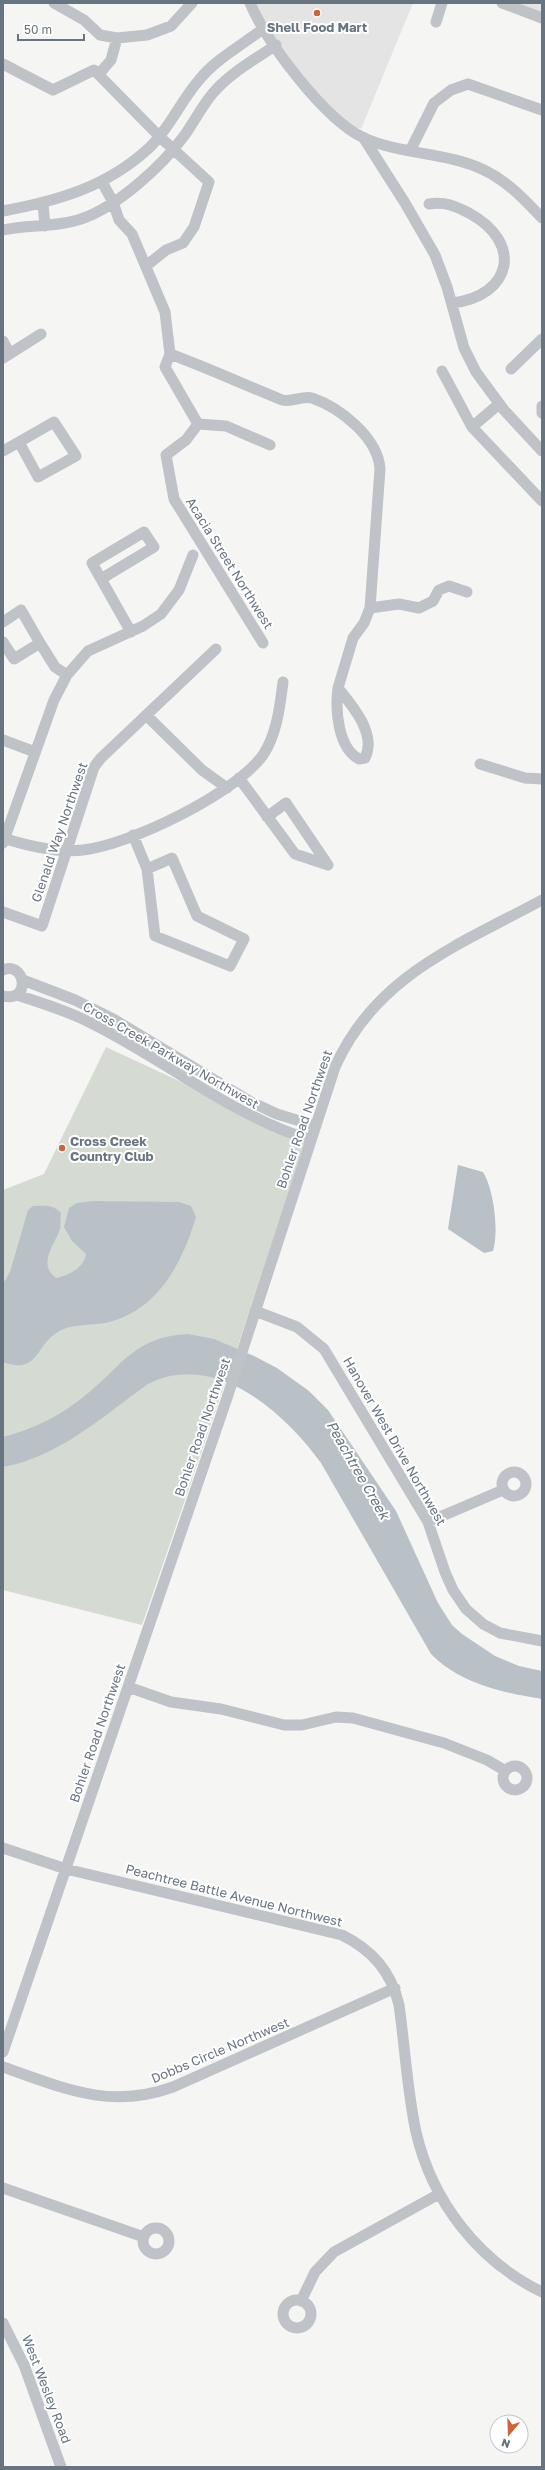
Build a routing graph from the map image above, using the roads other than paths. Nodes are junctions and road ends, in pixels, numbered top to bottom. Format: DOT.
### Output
graph roads {
  1 [pos="54,3"];
  2 [pos="192,3"];
  3 [pos="250,3"];
  4 [pos="442,3"];
  5 [pos="502,3"];
  6 [pos="542,18"];
  7 [pos="436,22"];
  8 [pos="263,29"];
  9 [pos="116,38"];
  10 [pos="276,45"];
  11 [pos="235,49"];
  12 [pos="3,64"];
  13 [pos="246,65"];
  14 [pos="99,74"];
  15 [pos="542,110"];
  16 [pos="160,137"];
  17 [pos="363,137"];
  18 [pos="174,149"];
  19 [pos="410,151"];
  20 [pos="102,182"];
  21 [pos="113,202"];
  22 [pos="43,204"];
  23 [pos="429,204"];
  24 [pos="3,211"];
  25 [pos="542,218"];
  26 [pos="45,226"];
  27 [pos="3,230"];
  28 [pos="146,266"];
  29 [pos="452,303"];
  30 [pos="41,334"];
  31 [pos="542,339"];
  32 [pos="3,341"];
  33 [pos="170,354"];
  34 [pos="7,356"];
  35 [pos="511,369"];
  36 [pos="442,371"];
  37 [pos="499,404"];
  38 [pos="542,406"];
  39 [pos="542,413"];
  40 [pos="198,424"];
  41 [pos="472,427"];
  42 [pos="19,442"];
  43 [pos="270,445"];
  44 [pos="3,451"];
  45 [pos="542,451"];
  46 [pos="542,501"];
  47 [pos="193,555"];
  48 [pos="101,579"];
  49 [pos="467,592"];
  50 [pos="370,608"];
  51 [pos="3,622"];
  52 [pos="131,632"];
  53 [pos="3,642"];
  54 [pos="40,643"];
  55 [pos="262,643"];
  56 [pos="216,649"];
  57 [pos="67,675"];
  58 [pos="283,682"];
  59 [pos="338,688"];
  60 [pos="146,715"];
  61 [pos="3,740"];
  62 [pos="35,752"];
  63 [pos="480,764"];
  64 [pos="239,778"];
  65 [pos="542,779"];
  66 [pos="227,788"];
  67 [pos="267,817"];
  68 [pos="133,835"];
  69 [pos="4,840"];
  70 [pos="66,851"];
  71 [pos="147,869"];
  72 [pos="542,900"];
  73 [pos="3,912"];
  74 [pos="3,970"];
  75 [pos="23,980"];
  76 [pos="17,994"];
  77 [pos="3,996"];
  78 [pos="316,1126"];
  79 [pos="311,1140"];
  80 [pos="255,1311"];
  81 [pos="503,1490"];
  82 [pos="428,1522"];
  83 [pos="542,1641"];
  84 [pos="128,1687"];
  85 [pos="504,1770"];
  86 [pos="3,1848"];
  87 [pos="66,1869"];
  88 [pos="395,1988"];
  89 [pos="3,2052"];
  90 [pos="3,2067"];
  91 [pos="3,2188"];
  92 [pos="439,2194"];
  93 [pos="144,2237"];
  94 [pos="542,2292"];
  95 [pos="301,2301"];
  96 [pos="3,2323"];
  97 [pos="61,2467"];
  1 -- 9 [label="street"];
  2 -- 9 [label="street"];
  3 -- 8 [label="street"];
  4 -- 7 [label="street"];
  5 -- 6 [label="street"];
  8 -- 10 [label="street"];
  8 -- 11 [label="street"];
  9 -- 14 [label="street"];
  10 -- 13 [label="street"];
  10 -- 17 [label="street"];
  11 -- 13 [label="street"];
  11 -- 16 [label="street"];
  12 -- 14 [label="street"];
  13 -- 18 [label="street"];
  14 -- 16 [label="street"];
  15 -- 19 [label="street"];
  16 -- 18 [label="street"];
  16 -- 20 [label="street"];
  17 -- 19 [label="street"];
  17 -- 29 [label="street"];
  18 -- 21 [label="street"];
  18 -- 28 [label="street"];
  19 -- 25 [label="street"];
  20 -- 21 [label="street"];
  20 -- 22 [label="street"];
  21 -- 26 [label="street"];
  21 -- 28 [label="street"];
  22 -- 24 [label="street"];
  22 -- 26 [label="street"];
  23 -- 29 [label="street"];
  26 -- 27 [label="street"];
  28 -- 33 [label="street"];
  29 -- 37 [label="street"];
  30 -- 34 [label="street"];
  31 -- 35 [label="street"];
  32 -- 34 [label="street"];
  33 -- 40 [label="street"];
  33 -- 50 [label="street"];
  36 -- 41 [label="street"];
  37 -- 41 [label="street"];
  37 -- 45 [label="street"];
  38 -- 39 [label="street"];
  40 -- 43 [label="street"];
  40 -- 55 [label="street, Acacia Street Northwest"];
  41 -- 46 [label="street"];
  42 -- 42 [label="street"];
  42 -- 44 [label="street"];
  47 -- 52 [label="street, Acacia Street Northwest"];
  48 -- 48 [label="street"];
  48 -- 52 [label="street"];
  49 -- 50 [label="street"];
  50 -- 59 [label="street"];
  51 -- 54 [label="street"];
  52 -- 57 [label="street, Acacia Street Northwest"];
  53 -- 54 [label="street"];
  54 -- 57 [label="street"];
  56 -- 60 [label="street, Glenald Way Northwest"];
  57 -- 62 [label="street, Acacia Street Northwest"];
  58 -- 64 [label="street"];
  59 -- 59 [label="street"];
  60 -- 66 [label="street"];
  60 -- 70 [label="street, Glenald Way Northwest"];
  61 -- 62 [label="street"];
  62 -- 69 [label="street, Acacia Street Northwest"];
  63 -- 65 [label="street"];
  64 -- 66 [label="street"];
  64 -- 67 [label="street"];
  66 -- 68 [label="street"];
  67 -- 67 [label="street"];
  68 -- 70 [label="street"];
  68 -- 71 [label="street"];
  69 -- 70 [label="street"];
  70 -- 73 [label="street, Glenald Way Northwest"];
  71 -- 71 [label="street"];
  72 -- 78 [label="street, Bohler Road Northwest"];
  74 -- 75 [label="street, Cross Creek Parkway Northwest"];
  75 -- 76 [label="street"];
  75 -- 78 [label="street, Cross Creek Parkway Northwest"];
  76 -- 77 [label="street"];
  76 -- 79 [label="street, Cross Creek Parkway Northwest"];
  78 -- 79 [label="street, Bohler Road Northwest"];
  79 -- 80 [label="street, Bohler Road Northwest"];
  80 -- 82 [label="street, Hanover West Drive Northwest"];
  80 -- 84 [label="street, Bohler Road Northwest"];
  81 -- 82 [label="street"];
  82 -- 83 [label="street, Hanover West Drive Northwest"];
  84 -- 85 [label="street"];
  84 -- 87 [label="street, Bohler Road Northwest"];
  86 -- 87 [label="street, Peachtree Battle Avenue Northwest"];
  87 -- 88 [label="street, Peachtree Battle Avenue Northwest"];
  87 -- 89 [label="street, Bohler Road Northwest"];
  88 -- 90 [label="street, Dobbs Circle Northwest"];
  88 -- 92 [label="street, Peachtree Battle Avenue Northwest"];
  91 -- 93 [label="street"];
  92 -- 94 [label="street, Peachtree Battle Avenue Northwest"];
  92 -- 95 [label="street"];
  96 -- 97 [label="street, West Wesley Road"];
}
